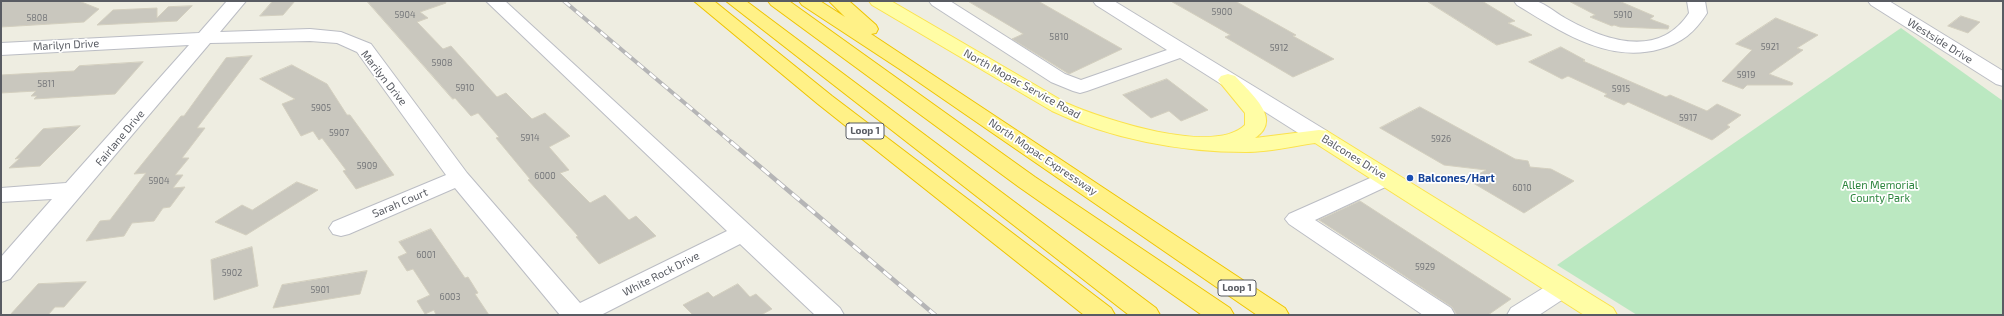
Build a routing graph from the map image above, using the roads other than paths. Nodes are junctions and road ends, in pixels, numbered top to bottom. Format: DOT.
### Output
graph roads {
  1 [pos="237,1"];
  2 [pos="495,1"];
  3 [pos="703,1"];
  4 [pos="735,1"];
  5 [pos="777,1"];
  6 [pos="808,1"];
  7 [pos="838,1"];
  8 [pos="878,1"];
  9 [pos="938,1"];
  10 [pos="1102,1"];
  11 [pos="1523,1"];
  12 [pos="1696,1"];
  13 [pos="1877,1"];
  14 [pos="205,38"];
  15 [pos="1,49"];
  16 [pos="1182,51"];
  17 [pos="908,66"];
  18 [pos="1228,80"];
  19 [pos="2003,80"];
  20 [pos="861,96"];
  21 [pos="918,101"];
  22 [pos="1319,136"];
  23 [pos="1208,144"];
  24 [pos="459,178"];
  25 [pos="1386,178"];
  26 [pos="75,190"];
  27 [pos="1,195"];
  28 [pos="341,228"];
  29 [pos="743,233"];
  30 [pos="1030,258"];
  31 [pos="1197,262"];
  32 [pos="1,273"];
  33 [pos="1562,288"];
  34 [pos="575,315"];
  35 [pos="579,315"];
  36 [pos="831,315"];
  37 [pos="1102,315"];
  38 [pos="1147,315"];
  39 [pos="1221,315"];
  40 [pos="1276,315"];
  41 [pos="1442,315"];
  42 [pos="1521,315"];
  43 [pos="1604,315"];
  1 -- 14 [label="street, Fairlane Drive"];
  2 -- 29 [label="street"];
  3 -- 30 [label="highway, Loop 1"];
  4 -- 20 [label="highway"];
  5 -- 21 [label="highway"];
  6 -- 17 [label="highway, North Mopac Expressway / Loop 1"];
  7 -- 17 [label="highway"];
  8 -- 23 [label="main road, North Mopac Service Road"];
  9 -- 16 [label="street"];
  10 -- 16 [label="street, Balcones Drive"];
  11 -- 12 [label="street"];
  13 -- 19 [label="street, Westside Drive"];
  14 -- 15 [label="street, Marilyn Drive"];
  14 -- 24 [label="street, Marilyn Drive"];
  14 -- 26 [label="street, Fairlane Drive"];
  16 -- 18 [label="street, Balcones Drive"];
  17 -- 31 [label="highway, North Mopac Expressway / Loop 1"];
  18 -- 22 [label="street, Balcones Drive"];
  18 -- 23 [label="main road"];
  20 -- 30 [label="highway"];
  20 -- 38 [label="highway"];
  21 -- 31 [label="highway"];
  21 -- 39 [label="highway"];
  22 -- 23 [label="main road, North Mopac Service Road"];
  22 -- 25 [label="main road, Balcones Drive"];
  24 -- 28 [label="street, Sarah Court"];
  24 -- 34 [label="street, Marilyn Drive"];
  25 -- 33 [label="main road, Balcones Drive"];
  25 -- 41 [label="street"];
  26 -- 27 [label="street"];
  26 -- 32 [label="street, Fairlane Drive"];
  29 -- 35 [label="street, White Rock Drive"];
  29 -- 36 [label="street"];
  30 -- 37 [label="highway, Loop 1"];
  31 -- 40 [label="highway, North Mopac Expressway / Loop 1"];
  33 -- 42 [label="street"];
  33 -- 43 [label="main road, Balcones Drive"];
}
